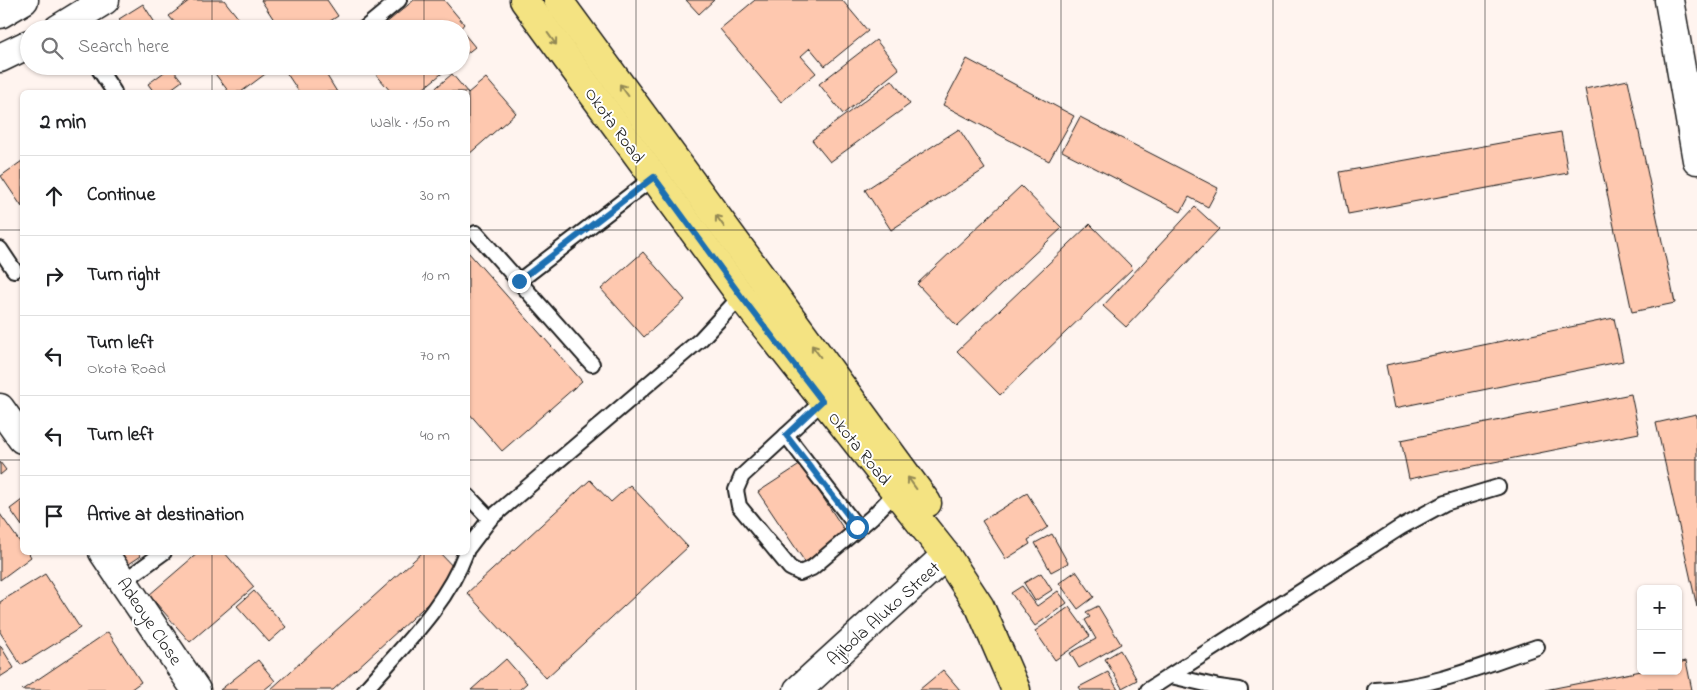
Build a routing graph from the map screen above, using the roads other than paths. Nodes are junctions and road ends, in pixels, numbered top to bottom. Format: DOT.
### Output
graph roads {
  1 [pos="24,0"];
  2 [pos="105,0"];
  3 [pos="398,0"];
  4 [pos="524,0"];
  5 [pos="558,0"];
  6 [pos="1669,0"];
  7 [pos="0,14"];
  8 [pos="76,20"];
  9 [pos="375,20"];
  10 [pos="20,48"];
  11 [pos="0,58"];
  12 [pos="103,75"];
  13 [pos="113,90"];
  14 [pos="1697,160"];
  15 [pos="654,177"];
  16 [pos="476,233"];
  17 [pos="0,249"];
  18 [pos="14,270"];
  19 [pos="519,281"];
  20 [pos="741,296"];
  21 [pos="592,364"];
  22 [pos="822,401"];
  23 [pos="0,408"];
  24 [pos="786,435"];
  25 [pos="20,436"];
  26 [pos="1498,487"];
  27 [pos="896,492"];
  28 [pos="470,498"];
  29 [pos="490,519"];
  30 [pos="857,527"];
  31 [pos="470,545"];
  32 [pos="105,555"];
  33 [pos="160,555"];
  34 [pos="465,555"];
  35 [pos="946,555"];
  36 [pos="124,581"];
  37 [pos="1537,647"];
  38 [pos="1171,676"];
  39 [pos="196,690"];
  40 [pos="365,690"];
  41 [pos="798,690"];
  42 [pos="1016,690"];
  43 [pos="1034,690"];
  44 [pos="1148,690"];
  45 [pos="1240,690"];
  46 [pos="1375,690"];
  1 -- 7 [label="street"];
  2 -- 8 [label="street"];
  3 -- 9 [label="lane"];
  4 -- 15 [label="main road, Okota Road, one-way"];
  43 -- 5 [label="main road, Okota Road, one-way"];
  6 -- 14 [label="street"];
  10 -- 11 [label="street"];
  12 -- 13 [label="lane"];
  15 -- 19 [label="lane"];
  15 -- 20 [label="main road, Okota Road"];
  16 -- 19 [label="lane"];
  17 -- 18 [label="lane"];
  19 -- 21 [label="lane"];
  20 -- 22 [label="main road, Okota Road"];
  20 -- 29 [label="lane"];
  22 -- 24 [label="lane"];
  22 -- 27 [label="main road, Okota Road"];
  23 -- 25 [label="street"];
  24 -- 30 [label="lane"];
  24 -- 30 [label="lane"];
  26 -- 38 [label="lane"];
  27 -- 30 [label="lane"];
  27 -- 35 [label="main road, Okota Road"];
  28 -- 29 [label="lane"];
  29 -- 31 [label="lane"];
  32 -- 36 [label="street, Adeoye Close"];
  33 -- 36 [label="lane"];
  34 -- 40 [label="lane"];
  35 -- 41 [label="street, Ajibola Aluko Street"];
  35 -- 42 [label="main road, Okota Road"];
  36 -- 39 [label="street, Adeoye Close"];
  37 -- 46 [label="lane"];
  38 -- 44 [label="lane"];
  38 -- 45 [label="lane"];
}
